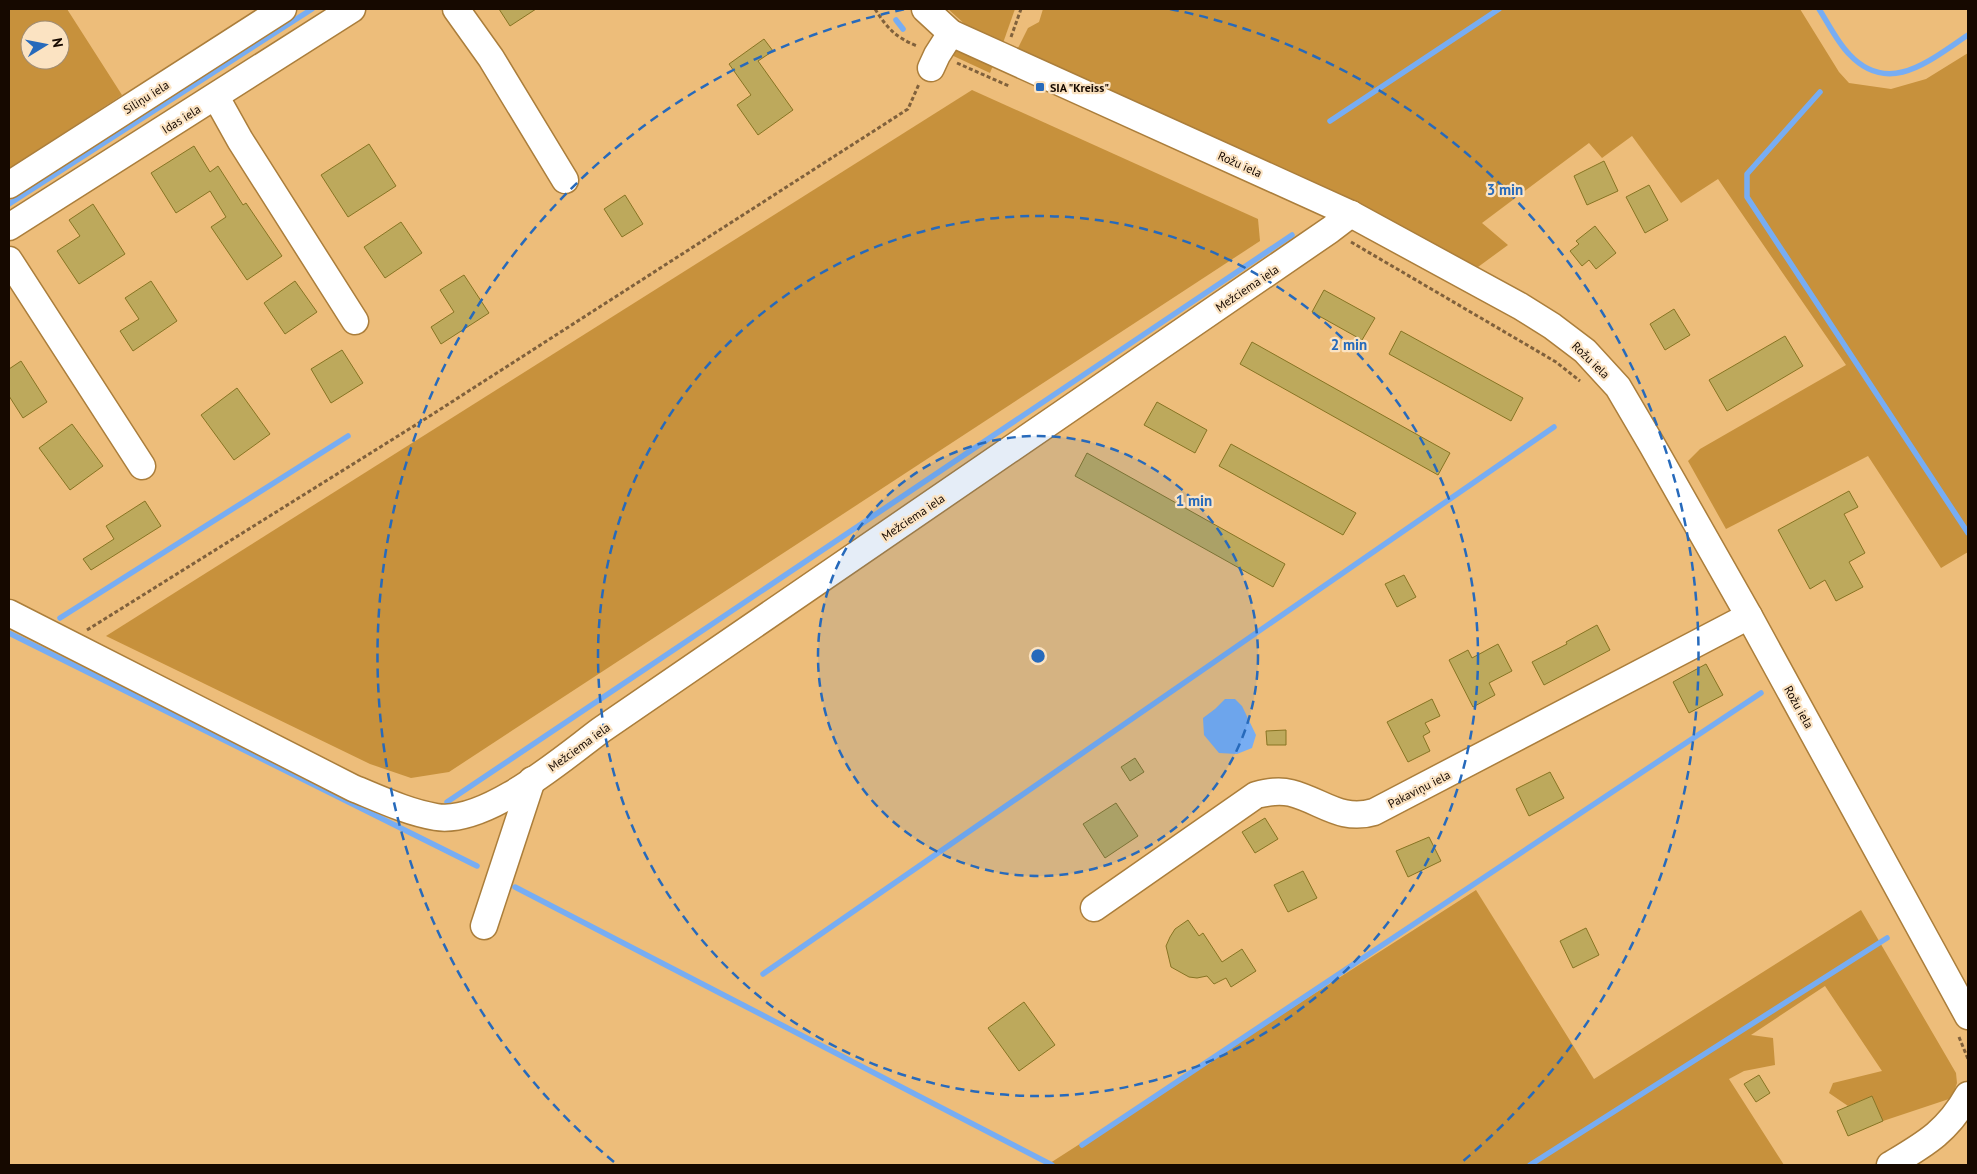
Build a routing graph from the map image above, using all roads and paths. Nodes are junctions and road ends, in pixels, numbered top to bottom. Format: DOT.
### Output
graph roads {
  1 [pos="283,9"];
  2 [pos="352,9"];
  3 [pos="456,9"];
  4 [pos="875,9"];
  5 [pos="925,9"];
  6 [pos="951,33"];
  7 [pos="934,61"];
  8 [pos="1013,87"];
  9 [pos="216,97"];
  10 [pos="565,180"];
  11 [pos="9,185"];
  12 [pos="1351,214"];
  13 [pos="9,227"];
  14 [pos="1330,230"];
  15 [pos="9,260"];
  16 [pos="354,321"];
  17 [pos="1584,384"];
  18 [pos="142,466"];
  19 [pos="9,613"];
  20 [pos="1749,616"];
  21 [pos="67,642"];
  22 [pos="532,780"];
  23 [pos="1094,908"];
  24 [pos="484,926"];
  25 [pos="1964,1026"];
  26 [pos="1968,1059"];
  27 [pos="1968,1095"];
  28 [pos="1890,1165"];
  1 -- 11 [label="street, Siliņu iela"];
  2 -- 9 [label="street, Idas iela"];
  3 -- 10 [label="street"];
  4 -- 7 [label="path"];
  5 -- 6 [label="street, Rožu iela"];
  6 -- 7 [label="street"];
  6 -- 12 [label="street, Rožu iela"];
  7 -- 8 [label="path"];
  7 -- 21 [label="path"];
  9 -- 13 [label="street, Idas iela"];
  9 -- 16 [label="street"];
  12 -- 14 [label="street, Mežciema iela"];
  12 -- 20 [label="street, Rožu iela"];
  14 -- 17 [label="path"];
  14 -- 22 [label="street, Mežciema iela"];
  15 -- 18 [label="street"];
  19 -- 21 [label="street, Mežciema iela"];
  20 -- 23 [label="street, Pakaviņu iela"];
  20 -- 25 [label="street, Rožu iela"];
  21 -- 22 [label="street, Mežciema iela"];
  22 -- 24 [label="street"];
  25 -- 26 [label="path"];
  27 -- 28 [label="street"];
}
